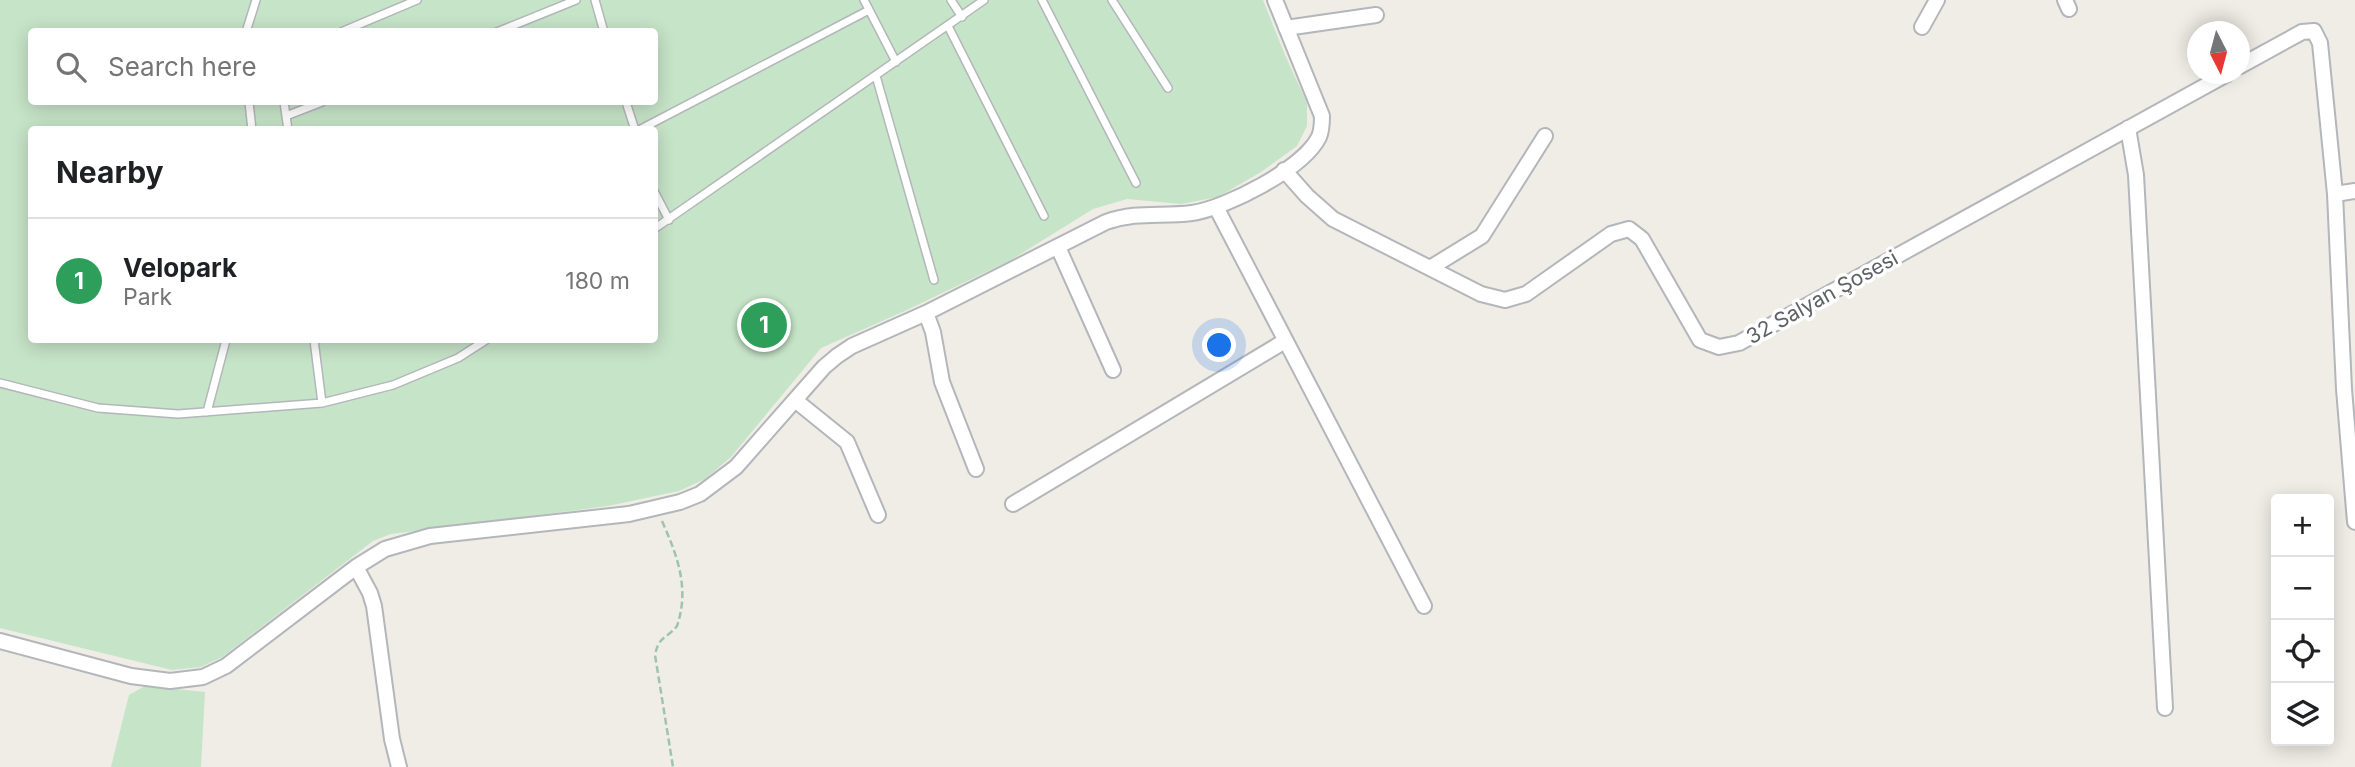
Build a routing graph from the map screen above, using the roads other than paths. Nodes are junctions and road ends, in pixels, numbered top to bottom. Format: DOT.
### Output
graph roads {
  1 [pos="256,0"];
  2 [pos="417,0"];
  3 [pos="576,0"];
  4 [pos="594,0"];
  5 [pos="864,0"];
  6 [pos="951,0"];
  7 [pos="984,0"];
  8 [pos="1042,0"];
  9 [pos="1112,0"];
  10 [pos="1275,0"];
  11 [pos="1937,0"];
  12 [pos="869,10"];
  13 [pos="1377,15"];
  14 [pos="962,17"];
  15 [pos="948,26"];
  16 [pos="1922,27"];
  17 [pos="247,28"];
  18 [pos="350,28"];
  19 [pos="508,28"];
  20 [pos="603,28"];
  21 [pos="1286,28"];
  22 [pos="2250,60"];
  23 [pos="896,62"];
  24 [pos="876,76"];
  25 [pos="2209,84"];
  26 [pos="1168,89"];
  27 [pos="249,105"];
  28 [pos="284,105"];
  29 [pos="314,105"];
  30 [pos="627,105"];
  31 [pos="286,116"];
  32 [pos="252,126"];
  33 [pos="287,126"];
  34 [pos="635,126"];
  35 [pos="645,126"];
  36 [pos="2128,128"];
  37 [pos="1545,136"];
  38 [pos="1284,170"];
  39 [pos="1136,183"];
  40 [pos="2355,191"];
  41 [pos="2335,194"];
  42 [pos="658,199"];
  43 [pos="1216,207"];
  44 [pos="1044,216"];
  45 [pos="669,220"];
  46 [pos="658,227"];
  47 [pos="1058,247"];
  48 [pos="1430,268"];
  49 [pos="934,280"];
  50 [pos="926,313"];
  51 [pos="1285,341"];
  52 [pos="225,343"];
  53 [pos="314,343"];
  54 [pos="481,343"];
  55 [pos="1113,370"];
  56 [pos="0,383"];
  57 [pos="2350,388"];
  58 [pos="795,400"];
  59 [pos="323,402"];
  60 [pos="207,412"];
  61 [pos="976,469"];
  62 [pos="2354,499"];
  63 [pos="1013,504"];
  64 [pos="878,515"];
  65 [pos="2355,522"];
  66 [pos="356,567"];
  67 [pos="1424,606"];
  68 [pos="0,641"];
  69 [pos="2165,708"];
  70 [pos="399,767"];
  1 -- 17 [label="lane"];
  2 -- 18 [label="lane"];
  3 -- 19 [label="lane"];
  4 -- 20 [label="lane"];
  5 -- 12 [label="lane"];
  6 -- 14 [label="lane"];
  7 -- 14 [label="lane"];
  8 -- 39 [label="lane"];
  9 -- 26 [label="lane"];
  10 -- 21 [label="street"];
  11 -- 16 [label="street"];
  12 -- 23 [label="lane"];
  12 -- 35 [label="lane"];
  13 -- 21 [label="street"];
  14 -- 15 [label="lane"];
  15 -- 23 [label="lane"];
  15 -- 44 [label="lane"];
  21 -- 38 [label="street"];
  22 -- 41 [label="street"];
  23 -- 24 [label="lane"];
  24 -- 45 [label="lane"];
  24 -- 49 [label="lane"];
  25 -- 36 [label="street, 32 Salyan Şosesi"];
  27 -- 32 [label="lane"];
  28 -- 31 [label="lane"];
  29 -- 31 [label="lane"];
  30 -- 34 [label="lane"];
  31 -- 33 [label="lane"];
  36 -- 48 [label="street, 32 Salyan Şosesi"];
  36 -- 69 [label="street"];
  37 -- 48 [label="street"];
  38 -- 43 [label="street"];
  38 -- 48 [label="street, 32 Salyan Şosesi"];
  40 -- 41 [label="street"];
  41 -- 57 [label="street"];
  42 -- 45 [label="lane"];
  43 -- 47 [label="street"];
  43 -- 51 [label="street"];
  45 -- 46 [label="lane"];
  47 -- 50 [label="street"];
  47 -- 55 [label="street"];
  50 -- 58 [label="street"];
  50 -- 61 [label="street"];
  51 -- 63 [label="street"];
  51 -- 67 [label="street"];
  52 -- 60 [label="lane"];
  53 -- 59 [label="lane"];
  54 -- 59 [label="lane"];
  56 -- 60 [label="lane"];
  57 -- 62 [label="street"];
  58 -- 64 [label="street"];
  58 -- 66 [label="street"];
  59 -- 60 [label="lane"];
  62 -- 65 [label="street"];
  66 -- 68 [label="street"];
  66 -- 70 [label="street"];
}
